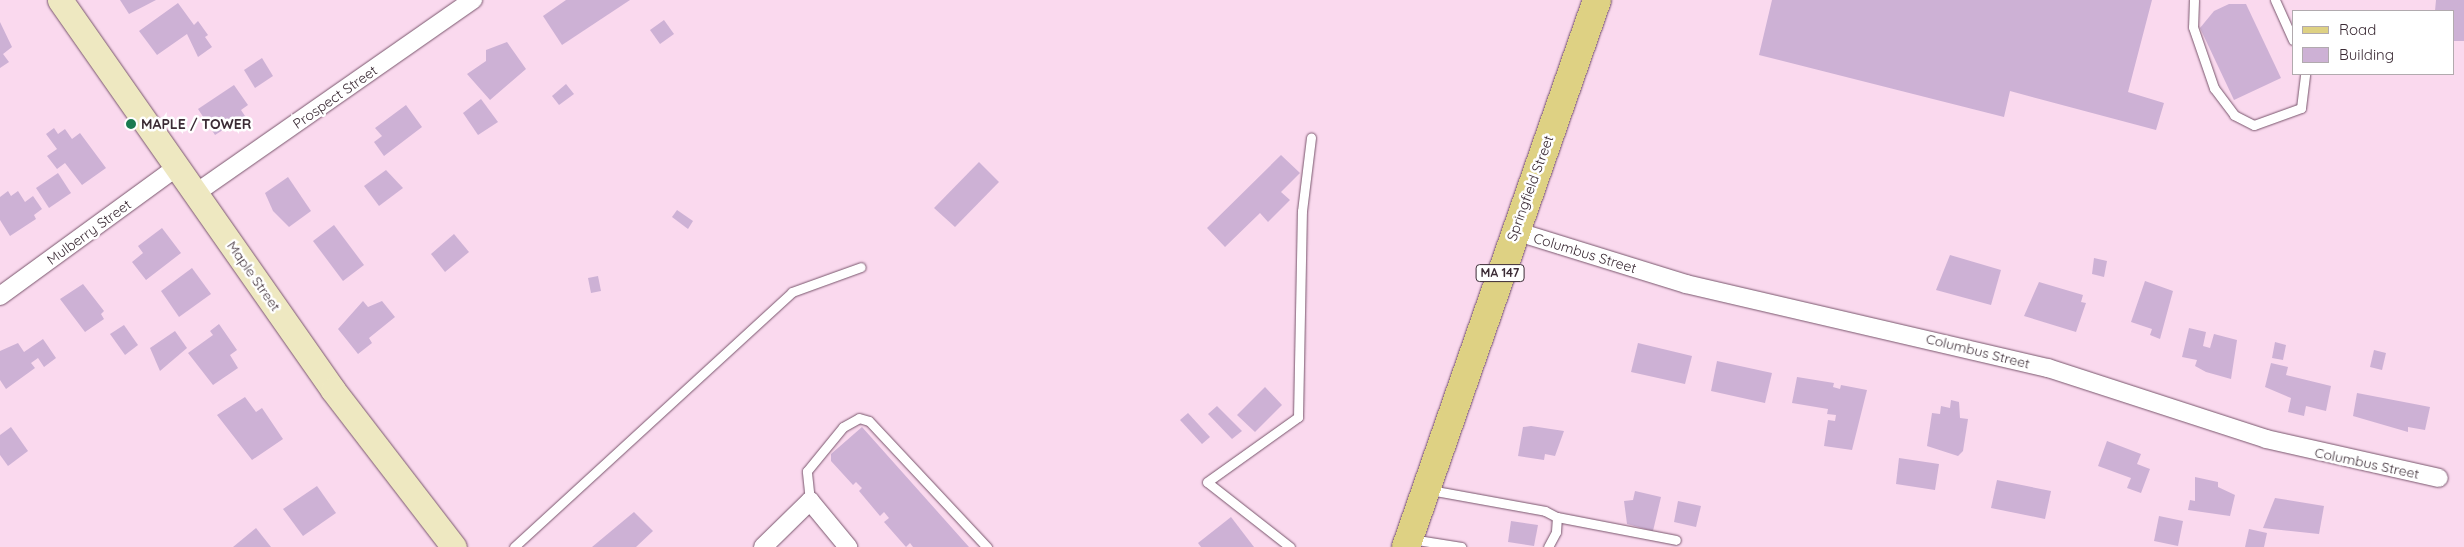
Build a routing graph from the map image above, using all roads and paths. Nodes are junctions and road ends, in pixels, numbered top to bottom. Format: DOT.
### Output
graph roads {
  1 [pos="60,0"];
  2 [pos="474,0"];
  3 [pos="1597,0"];
  4 [pos="2194,0"];
  5 [pos="2275,0"];
  6 [pos="2292,38"];
  7 [pos="2305,75"];
  8 [pos="1311,138"];
  9 [pos="177,167"];
  10 [pos="196,194"];
  11 [pos="1515,231"];
  12 [pos="861,267"];
  13 [pos="0,296"];
  14 [pos="2439,478"];
  15 [pos="1425,489"];
  16 [pos="810,501"];
  17 [pos="1557,517"];
  18 [pos="1676,540"];
  19 [pos="1407,543"];
  20 [pos="454,547"];
  21 [pos="514,547"];
  22 [pos="763,547"];
  23 [pos="848,547"];
  24 [pos="987,547"];
  25 [pos="1290,547"];
  26 [pos="1461,547"];
  27 [pos="1548,547"];
  1 -- 9 [label="main road, Maple Street"];
  2 -- 10 [label="street, Prospect Street"];
  3 -- 11 [label="main road, Springfield Street / MA 147"];
  4 -- 7 [label="lane"];
  5 -- 6 [label="lane"];
  8 -- 25 [label="lane"];
  9 -- 10 [label="main road, Maple Street"];
  9 -- 13 [label="street, Mulberry Street"];
  10 -- 20 [label="main road, Maple Street"];
  11 -- 14 [label="street, Columbus Street"];
  11 -- 15 [label="main road, Springfield Street / MA 147"];
  12 -- 21 [label="lane"];
  15 -- 17 [label="lane"];
  15 -- 19 [label="main road, Springfield Street / MA 147"];
  16 -- 22 [label="street"];
  16 -- 23 [label="street"];
  16 -- 24 [label="lane"];
  17 -- 18 [label="lane"];
  17 -- 27 [label="lane"];
  19 -- 26 [label="lane"];
}
